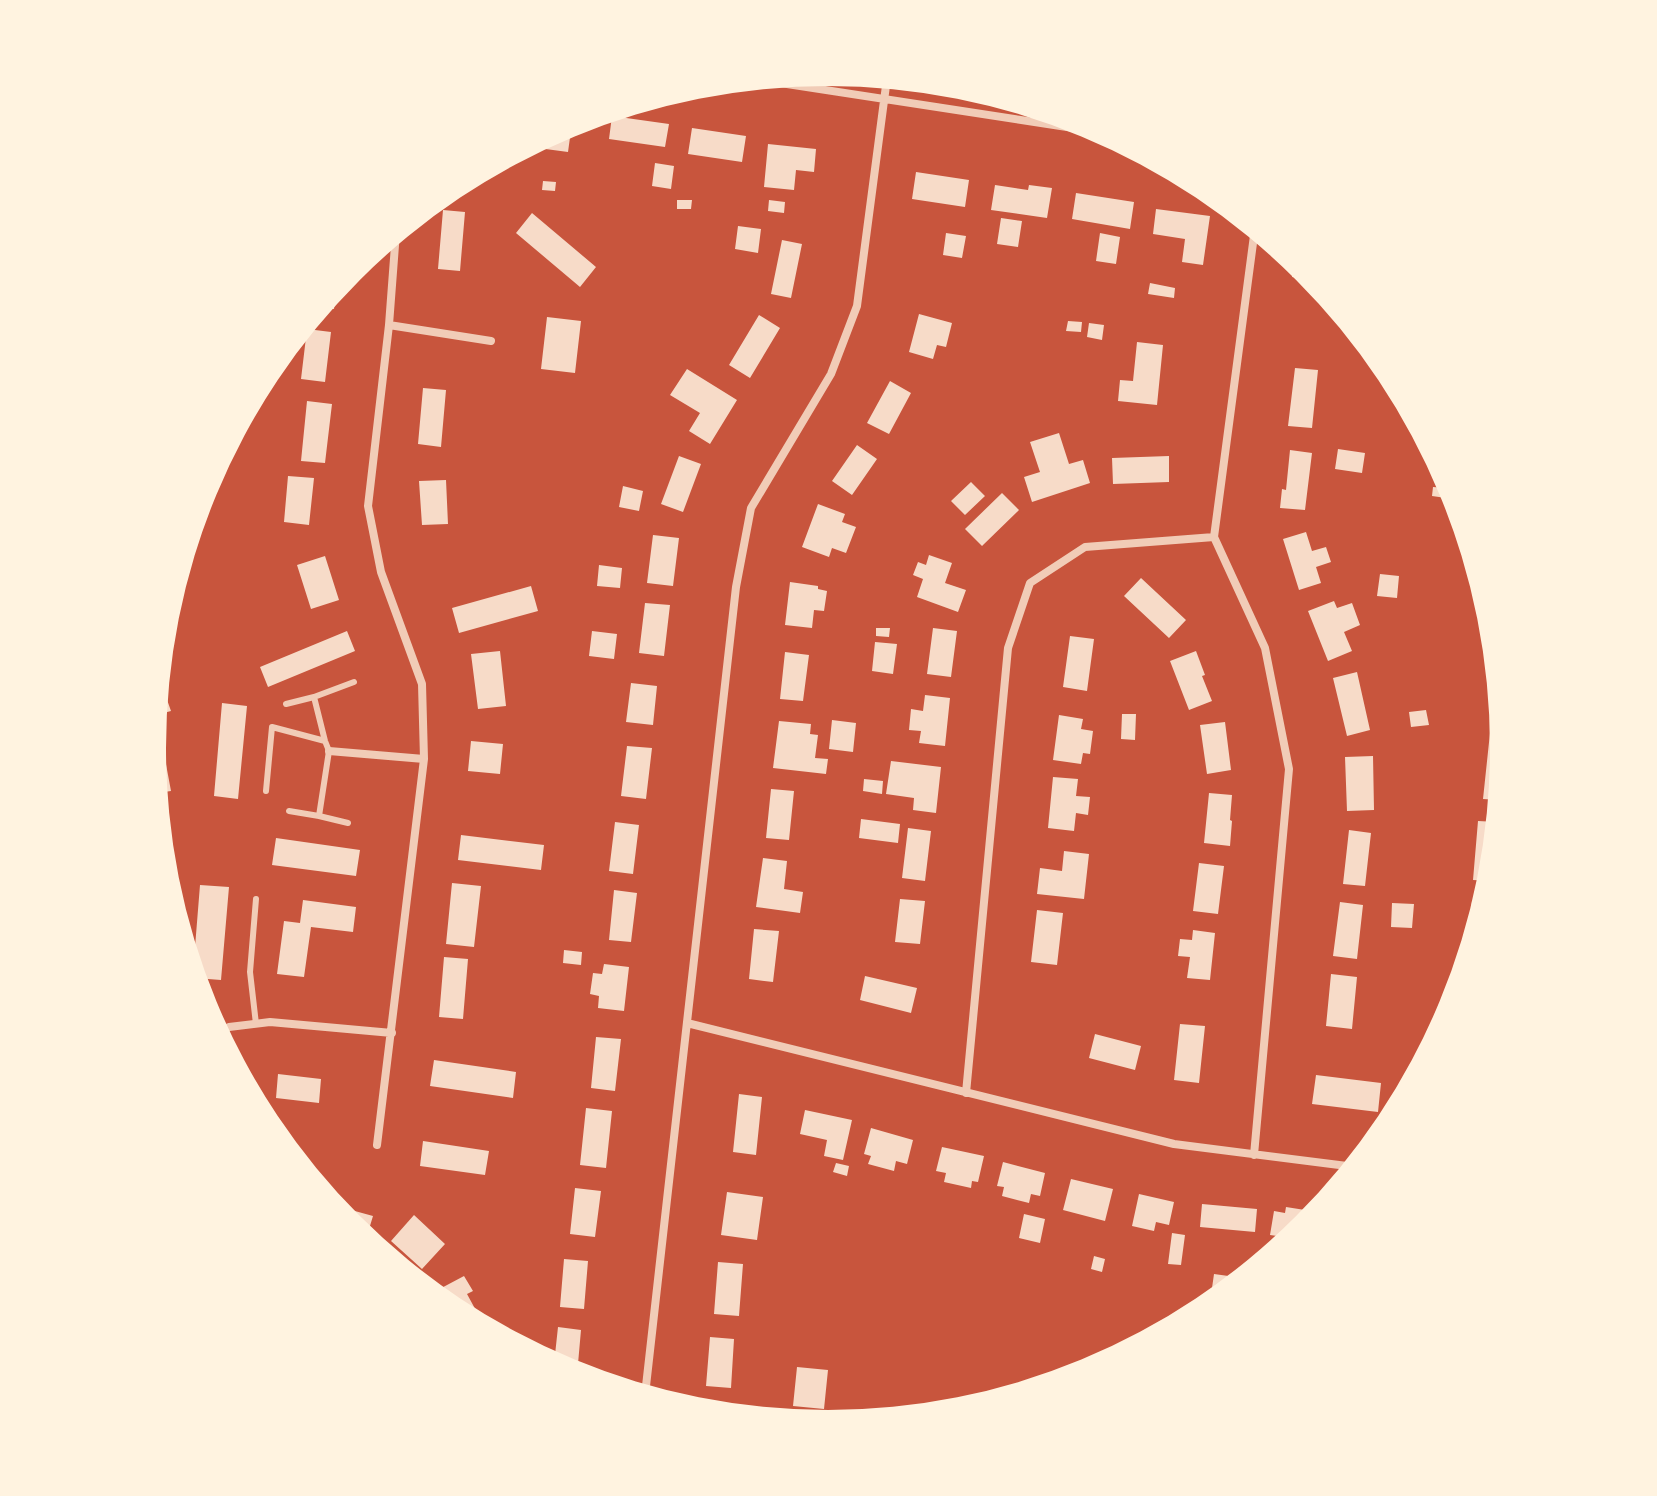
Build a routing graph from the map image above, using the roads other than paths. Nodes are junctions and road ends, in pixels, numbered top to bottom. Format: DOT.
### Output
graph roads {
  1 [pos="803,87"];
  2 [pos="885,89"];
  3 [pos="884,99"];
  4 [pos="1051,125"];
  5 [pos="1253,240"];
  6 [pos="395,248"];
  7 [pos="389,325"];
  8 [pos="491,341"];
  9 [pos="1214,537"];
  10 [pos="354,682"];
  11 [pos="314,697"];
  12 [pos="286,704"];
  13 [pos="325,741"];
  14 [pos="329,751"];
  15 [pos="424,759"];
  16 [pos="266,791"];
  17 [pos="289,811"];
  18 [pos="319,816"];
  19 [pos="348,823"];
  20 [pos="256,899"];
  21 [pos="687,1023"];
  22 [pos="256,1024"];
  23 [pos="229,1027"];
  24 [pos="392,1033"];
  25 [pos="966,1093"];
  26 [pos="377,1145"];
  27 [pos="1254,1155"];
  28 [pos="1342,1165"];
  29 [pos="646,1384"];
  1 -- 3 [label="street"];
  2 -- 3 [label="street"];
  3 -- 4 [label="street"];
  3 -- 21 [label="street"];
  5 -- 9 [label="street"];
  6 -- 7 [label="street"];
  7 -- 8 [label="street"];
  7 -- 15 [label="street"];
  9 -- 25 [label="street"];
  9 -- 27 [label="street"];
  10 -- 11 [label="lane"];
  11 -- 12 [label="lane"];
  11 -- 13 [label="lane"];
  13 -- 14 [label="lane"];
  13 -- 16 [label="lane"];
  14 -- 15 [label="street"];
  14 -- 18 [label="lane"];
  15 -- 24 [label="street"];
  17 -- 18 [label="lane"];
  18 -- 19 [label="lane"];
  20 -- 22 [label="lane"];
  21 -- 25 [label="street"];
  21 -- 29 [label="street"];
  22 -- 23 [label="street"];
  22 -- 24 [label="street"];
  24 -- 26 [label="street"];
  25 -- 27 [label="street"];
  27 -- 28 [label="street"];
}
